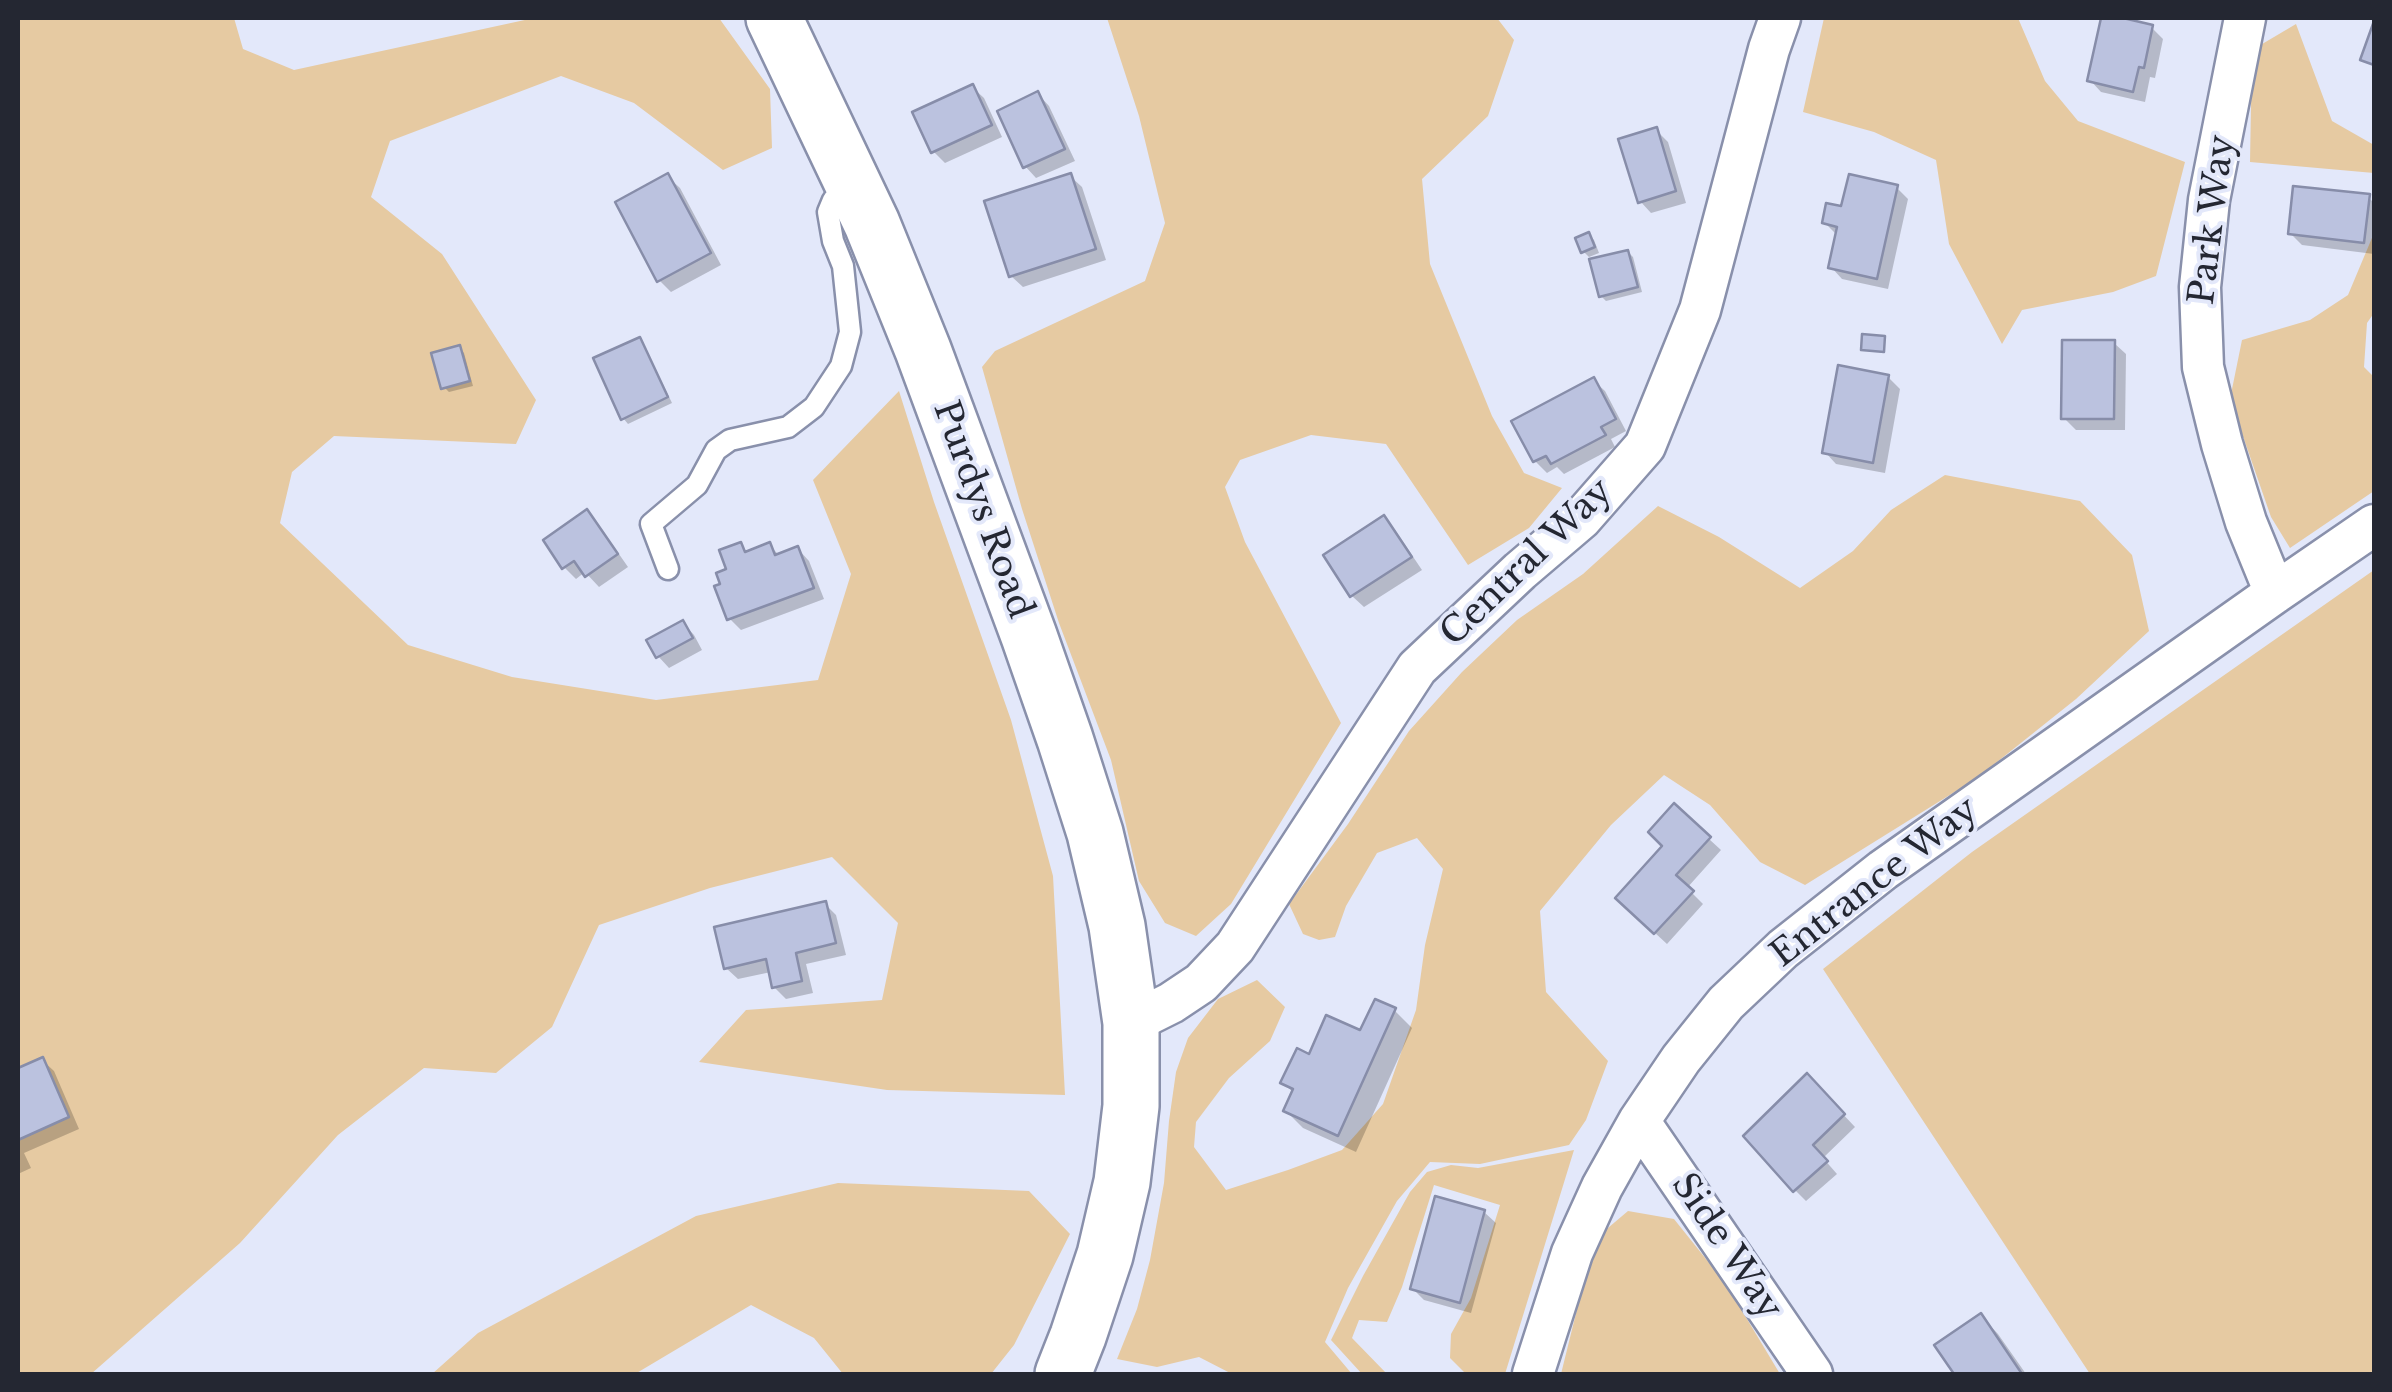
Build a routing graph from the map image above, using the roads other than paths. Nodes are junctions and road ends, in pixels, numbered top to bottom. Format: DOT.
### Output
graph roads {
  1 [pos="774,18"];
  2 [pos="2245,18"];
  3 [pos="1767,28"];
  4 [pos="855,189"];
  5 [pos="2374,525"];
  6 [pos="668,569"];
  7 [pos="2274,593"];
  8 [pos="1131,1022"];
  9 [pos="1639,1121"];
  10 [pos="1063,1374"];
  11 [pos="1533,1374"];
  12 [pos="1812,1374"];
  1 -- 4 [label="main road, Purdys Road"];
  2 -- 7 [label="street, Park Way"];
  3 -- 8 [label="street, Central Way"];
  4 -- 6 [label="lane"];
  4 -- 8 [label="main road, Purdys Road"];
  5 -- 7 [label="street, Entrance Way"];
  7 -- 9 [label="street, Entrance Way"];
  8 -- 10 [label="main road, Purdys Road"];
  9 -- 11 [label="street, Entrance Way"];
  9 -- 12 [label="street, Side Way"];
}
